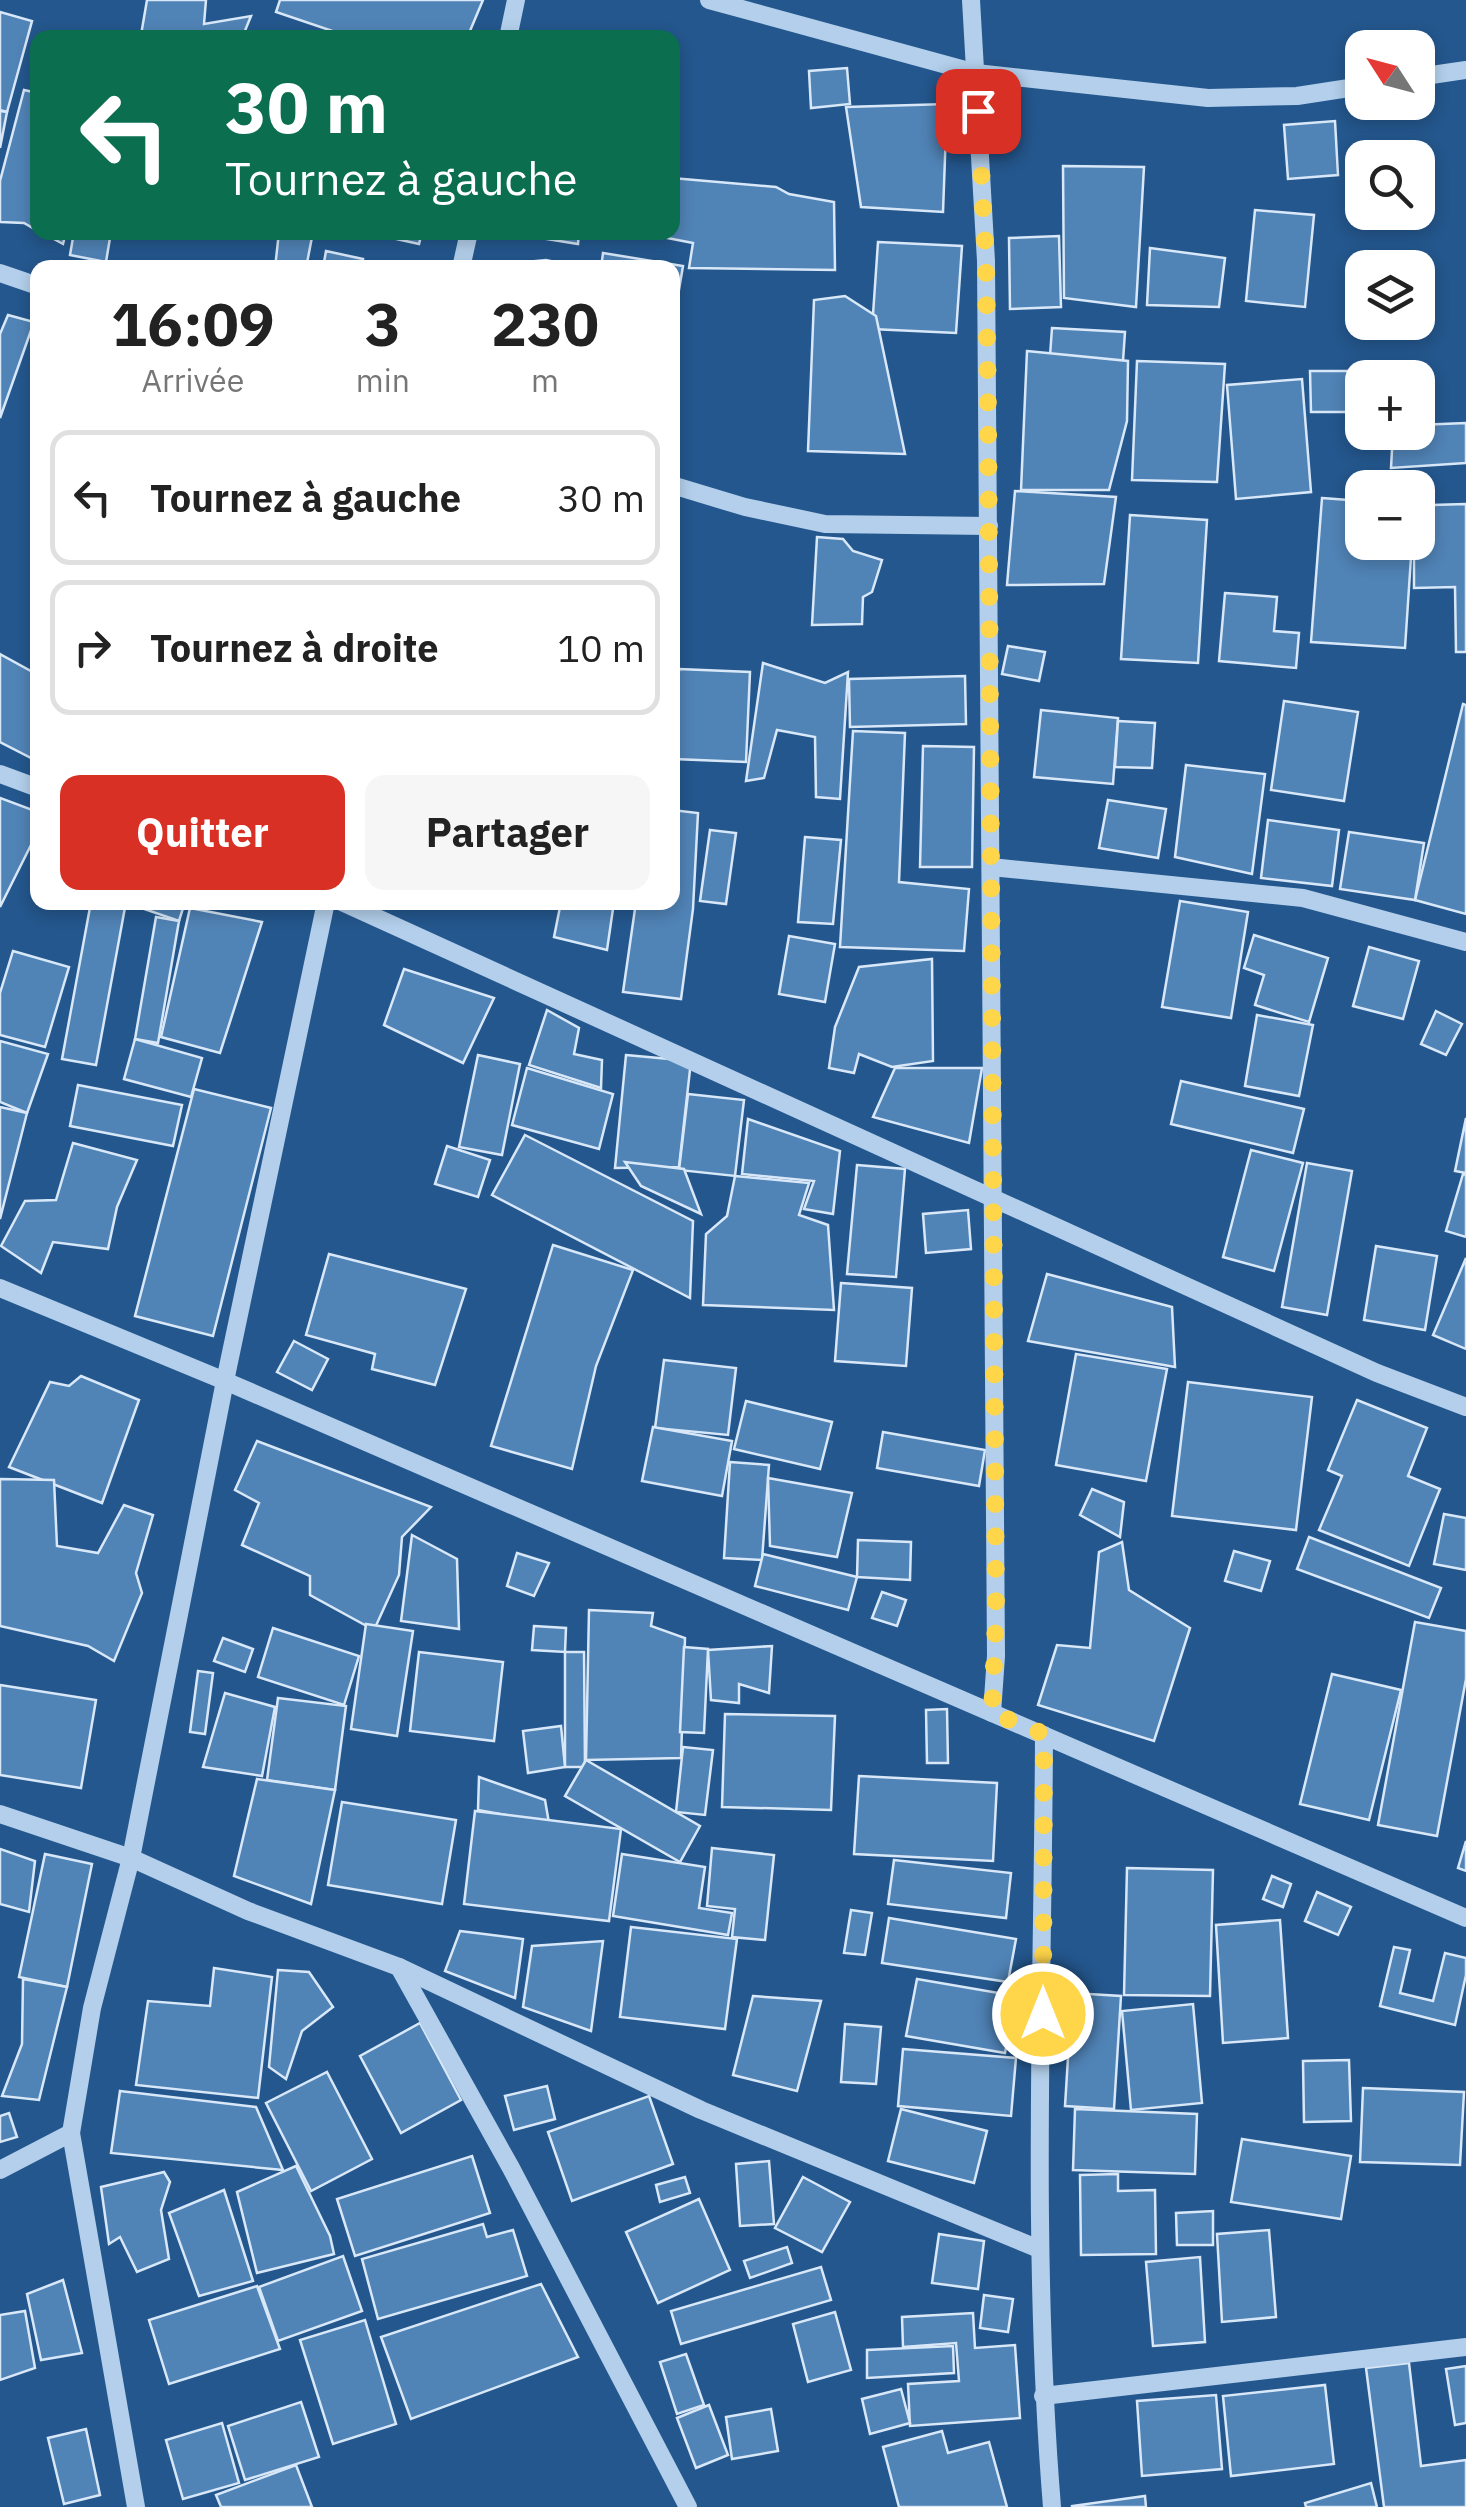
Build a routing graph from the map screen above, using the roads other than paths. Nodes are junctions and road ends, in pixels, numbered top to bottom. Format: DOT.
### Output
graph roads {
  1 [pos="516,0"];
  2 [pos="709,0"];
  3 [pos="971,0"];
  4 [pos="510,30"];
  5 [pos="1466,70"];
  6 [pos="976,73"];
  7 [pos="1435,75"];
  8 [pos="1345,89"];
  9 [pos="0,273"];
  10 [pos="30,283"];
  11 [pos="680,488"];
  12 [pos="989,526"];
  13 [pos="0,774"];
  14 [pos="30,785"];
  15 [pos="991,867"];
  16 [pos="324,910"];
  17 [pos="360,910"];
  18 [pos="1466,942"];
  19 [pos="994,1198"];
  20 [pos="0,1288"];
  21 [pos="225,1382"];
  22 [pos="1466,1407"];
  23 [pos="992,1713"];
  24 [pos="1044,1734"];
  25 [pos="0,1814"];
  26 [pos="131,1858"];
  27 [pos="1466,1918"];
  28 [pos="398,1966"];
  29 [pos="71,2133"];
  30 [pos="0,2170"];
  31 [pos="1040,2249"];
  32 [pos="1466,2347"];
  33 [pos="1043,2396"];
  34 [pos="136,2507"];
  35 [pos="688,2507"];
  36 [pos="1052,2507"];
  1 -- 4 [label="street"];
  2 -- 6 [label="street"];
  3 -- 6 [label="street"];
  5 -- 7 [label="street"];
  6 -- 8 [label="street"];
  6 -- 12 [label="street"];
  9 -- 10 [label="street"];
  11 -- 12 [label="street"];
  12 -- 15 [label="street"];
  13 -- 14 [label="street"];
  15 -- 18 [label="street"];
  15 -- 19 [label="street"];
  16 -- 21 [label="street"];
  17 -- 19 [label="street"];
  19 -- 22 [label="street"];
  19 -- 23 [label="street"];
  20 -- 21 [label="street"];
  21 -- 23 [label="street"];
  21 -- 26 [label="street"];
  23 -- 24 [label="street"];
  24 -- 27 [label="street"];
  24 -- 31 [label="street"];
  25 -- 26 [label="street"];
  26 -- 28 [label="street"];
  26 -- 29 [label="street"];
  28 -- 31 [label="street"];
  28 -- 35 [label="street"];
  29 -- 30 [label="street"];
  29 -- 34 [label="street"];
  31 -- 33 [label="street"];
  32 -- 33 [label="street"];
  33 -- 36 [label="street"];
}
